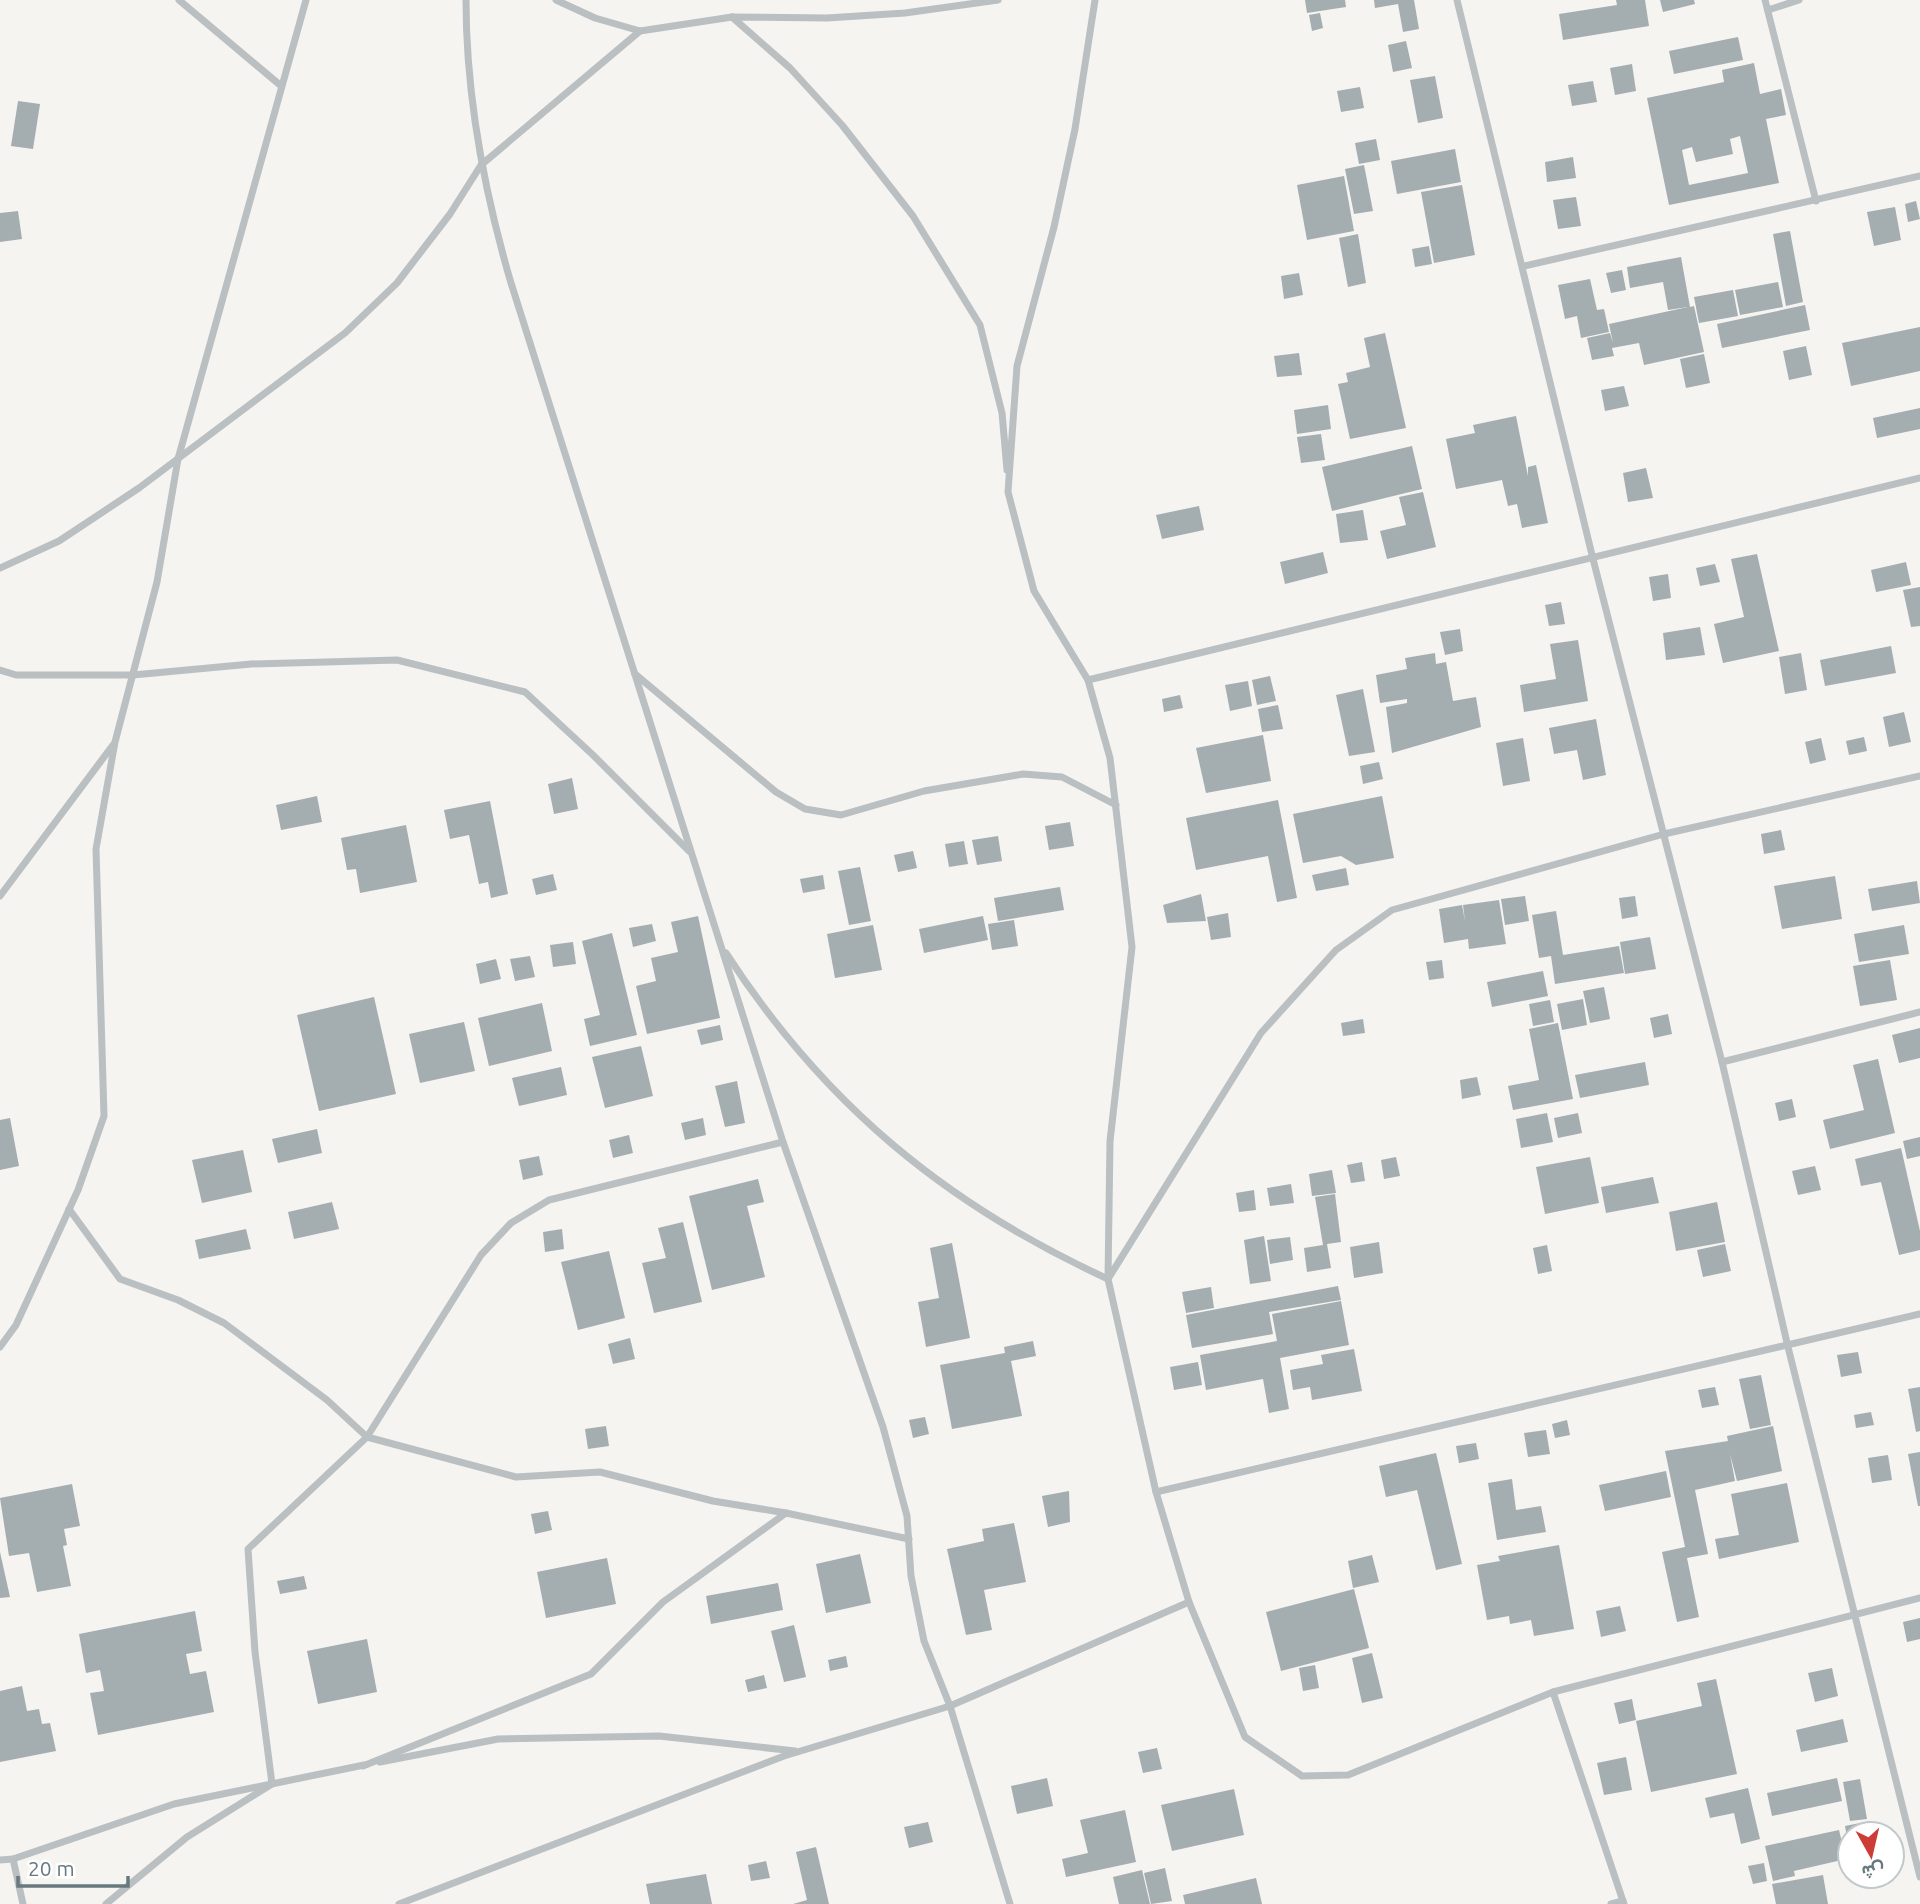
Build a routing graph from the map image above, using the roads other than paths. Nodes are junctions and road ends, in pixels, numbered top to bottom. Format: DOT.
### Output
graph roads {
  1 [pos="179,0"];
  2 [pos="306,0"];
  3 [pos="466,0"];
  4 [pos="556,0"];
  5 [pos="998,0"];
  6 [pos="1095,0"];
  7 [pos="1457,0"];
  8 [pos="1765,0"];
  9 [pos="1799,0"];
  10 [pos="1768,10"];
  11 [pos="732,17"];
  12 [pos="640,31"];
  13 [pos="280,85"];
  14 [pos="481,164"];
  15 [pos="1920,176"];
  16 [pos="1816,201"];
  17 [pos="1524,266"];
  18 [pos="177,459"];
  19 [pos="1920,478"];
  20 [pos="1009,492"];
  21 [pos="1593,559"];
  22 [pos="0,568"];
  23 [pos="0,670"];
  24 [pos="635,674"];
  25 [pos="133,675"];
  26 [pos="1088,680"];
  27 [pos="116,742"];
  28 [pos="1920,776"];
  29 [pos="1116,805"];
  30 [pos="1664,834"];
  31 [pos="692,854"];
  32 [pos="0,896"];
  33 [pos="719,942"];
  34 [pos="1920,1012"];
  35 [pos="1721,1062"];
  36 [pos="783,1142"];
  37 [pos="69,1209"];
  38 [pos="1108,1279"];
  39 [pos="1920,1314"];
  40 [pos="0,1347"];
  41 [pos="1787,1347"];
  42 [pos="367,1437"];
  43 [pos="1156,1492"];
  44 [pos="786,1513"];
  45 [pos="909,1539"];
  46 [pos="1920,1598"];
  47 [pos="1189,1602"];
  48 [pos="1855,1612"];
  49 [pos="1553,1692"];
  50 [pos="950,1706"];
  51 [pos="800,1751"];
  52 [pos="363,1766"];
  53 [pos="272,1784"];
  54 [pos="13,1859"];
  55 [pos="0,1860"];
  56 [pos="1920,1877"];
  57 [pos="1624,1902"];
  58 [pos="23,1904"];
  59 [pos="106,1904"];
  60 [pos="399,1904"];
  61 [pos="1010,1904"];
  62 [pos="1611,1904"];
  1 -- 13 [label="street"];
  2 -- 13 [label="street"];
  3 -- 14 [label="street"];
  4 -- 12 [label="street"];
  5 -- 11 [label="street"];
  6 -- 20 [label="street"];
  7 -- 17 [label="street"];
  8 -- 10 [label="street"];
  9 -- 10 [label="street"];
  10 -- 16 [label="street"];
  11 -- 12 [label="street"];
  11 -- 20 [label="street"];
  12 -- 14 [label="street"];
  13 -- 18 [label="street"];
  14 -- 18 [label="street"];
  14 -- 24 [label="street"];
  15 -- 16 [label="street"];
  16 -- 17 [label="street"];
  17 -- 21 [label="street"];
  18 -- 22 [label="street"];
  18 -- 25 [label="street"];
  19 -- 21 [label="street"];
  20 -- 26 [label="street"];
  21 -- 26 [label="street"];
  21 -- 30 [label="street"];
  23 -- 25 [label="street"];
  24 -- 29 [label="street"];
  24 -- 31 [label="street"];
  25 -- 27 [label="street"];
  25 -- 31 [label="street"];
  26 -- 29 [label="street"];
  27 -- 32 [label="street"];
  27 -- 37 [label="street"];
  28 -- 30 [label="street"];
  29 -- 38 [label="street"];
  30 -- 35 [label="street"];
  30 -- 38 [label="street"];
  31 -- 33 [label="street"];
  33 -- 36 [label="street"];
  33 -- 38 [label="street"];
  34 -- 35 [label="street"];
  35 -- 41 [label="street"];
  36 -- 42 [label="street"];
  36 -- 45 [label="street"];
  37 -- 40 [label="street"];
  37 -- 42 [label="street"];
  38 -- 43 [label="street"];
  39 -- 41 [label="street"];
  41 -- 43 [label="street"];
  41 -- 48 [label="street"];
  42 -- 44 [label="street"];
  42 -- 53 [label="street"];
  43 -- 47 [label="street"];
  44 -- 45 [label="street"];
  44 -- 52 [label="street"];
  45 -- 50 [label="street"];
  46 -- 48 [label="street"];
  47 -- 49 [label="street"];
  47 -- 50 [label="street"];
  48 -- 49 [label="street"];
  48 -- 56 [label="street"];
  49 -- 57 [label="street"];
  50 -- 51 [label="street"];
  50 -- 61 [label="street"];
  51 -- 52 [label="street"];
  51 -- 60 [label="street"];
  52 -- 53 [label="street"];
  53 -- 54 [label="street"];
  53 -- 59 [label="street"];
  54 -- 55 [label="street"];
  54 -- 58 [label="street"];
  57 -- 62 [label="street"];
}
